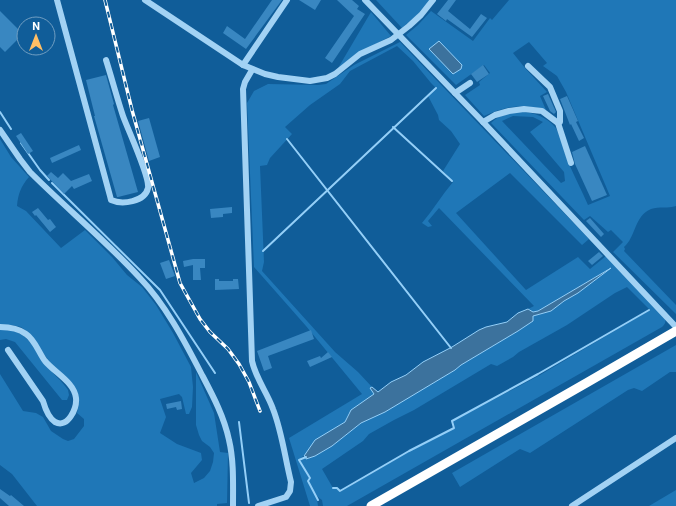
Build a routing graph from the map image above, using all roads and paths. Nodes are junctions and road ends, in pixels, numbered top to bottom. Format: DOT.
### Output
graph roads {
  1 [pos="57,0"];
  2 [pos="145,0"];
  3 [pos="287,0"];
  4 [pos="366,0"];
  5 [pos="433,0"];
  6 [pos="398,35"];
  7 [pos="106,60"];
  8 [pos="243,65"];
  9 [pos="528,66"];
  10 [pos="252,70"];
  11 [pos="470,83"];
  12 [pos="455,93"];
  13 [pos="483,122"];
  14 [pos="558,123"];
  15 [pos="0,130"];
  16 [pos="571,163"];
  17 [pos="0,327"];
  18 [pos="676,327"];
  19 [pos="676,331"];
  20 [pos="8,350"];
  21 [pos="676,438"];
  22 [pos="233,506"];
  23 [pos="258,506"];
  24 [pos="371,506"];
  25 [pos="572,506"];
  1 -- 7 [label="street"];
  2 -- 8 [label="street"];
  3 -- 8 [label="street"];
  4 -- 6 [label="street"];
  5 -- 6 [label="street"];
  6 -- 10 [label="street"];
  6 -- 12 [label="street"];
  8 -- 10 [label="street"];
  9 -- 14 [label="street"];
  10 -- 23 [label="street"];
  11 -- 12 [label="street"];
  12 -- 13 [label="street"];
  13 -- 14 [label="street"];
  13 -- 18 [label="street"];
  14 -- 16 [label="street"];
  15 -- 22 [label="street"];
  17 -- 20 [label="street"];
  19 -- 24 [label="highway"];
  21 -- 25 [label="street"];
}
